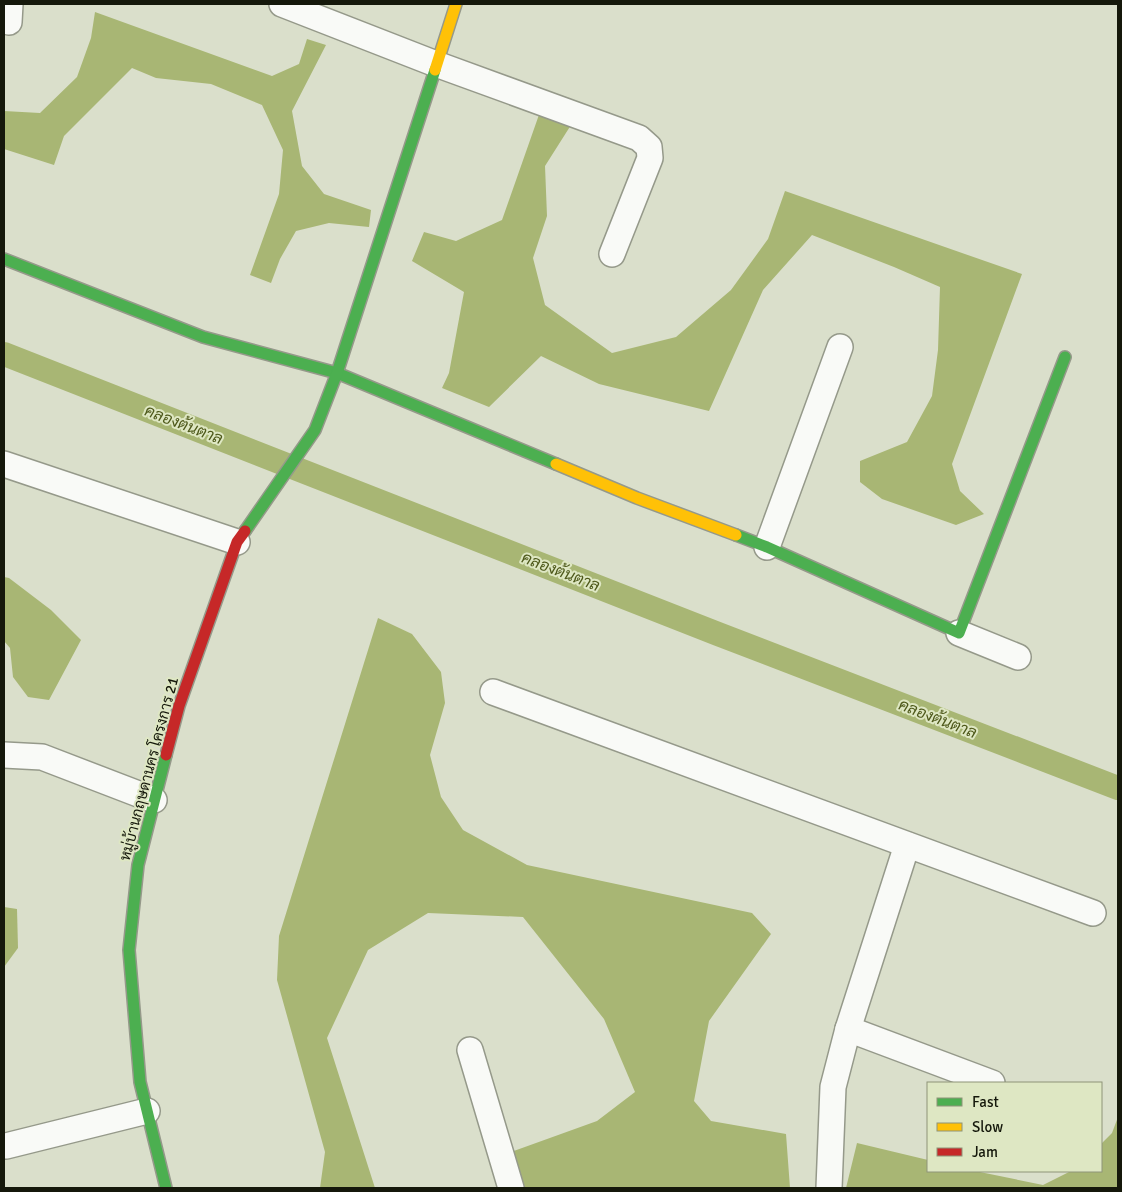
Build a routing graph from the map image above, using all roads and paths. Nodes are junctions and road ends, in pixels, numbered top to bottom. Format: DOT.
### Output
graph roads {
  1 [pos="282,4"];
  2 [pos="456,4"];
  3 [pos="436,64"];
  4 [pos="612,254"];
  5 [pos="4,259"];
  6 [pos="840,347"];
  7 [pos="1065,357"];
  8 [pos="338,373"];
  9 [pos="4,464"];
  10 [pos="237,542"];
  11 [pos="767,547"];
  12 [pos="959,633"];
  13 [pos="1018,657"];
  14 [pos="493,692"];
  15 [pos="4,755"];
  16 [pos="154,800"];
  17 [pos="907,845"];
  18 [pos="1093,913"];
  19 [pos="848,1029"];
  20 [pos="470,1050"];
  21 [pos="989,1082"];
  22 [pos="147,1111"];
  23 [pos="6,1146"];
  24 [pos="166,1188"];
  25 [pos="512,1188"];
  26 [pos="829,1188"];
  1 -- 3 [label="street"];
  2 -- 3 [label="street, หมู่บ้านกฤษดานคร โครงการ 21"];
  3 -- 4 [label="street"];
  3 -- 8 [label="street, หมู่บ้านกฤษดานคร โครงการ 21"];
  5 -- 8 [label="street"];
  6 -- 11 [label="street"];
  7 -- 12 [label="street"];
  8 -- 10 [label="street, หมู่บ้านกฤษดานคร โครงการ 21"];
  8 -- 11 [label="street"];
  9 -- 10 [label="street"];
  10 -- 16 [label="street, หมู่บ้านกฤษดานคร โครงการ 21"];
  11 -- 12 [label="street"];
  12 -- 13 [label="street"];
  14 -- 17 [label="street"];
  15 -- 16 [label="street"];
  16 -- 22 [label="street, หมู่บ้านกฤษดานคร โครงการ 21"];
  17 -- 18 [label="street"];
  17 -- 19 [label="street"];
  19 -- 21 [label="street"];
  19 -- 26 [label="street"];
  20 -- 25 [label="street"];
  22 -- 23 [label="street"];
  22 -- 24 [label="street, หมู่บ้านกฤษดานคร โครงการ 21"];
}
